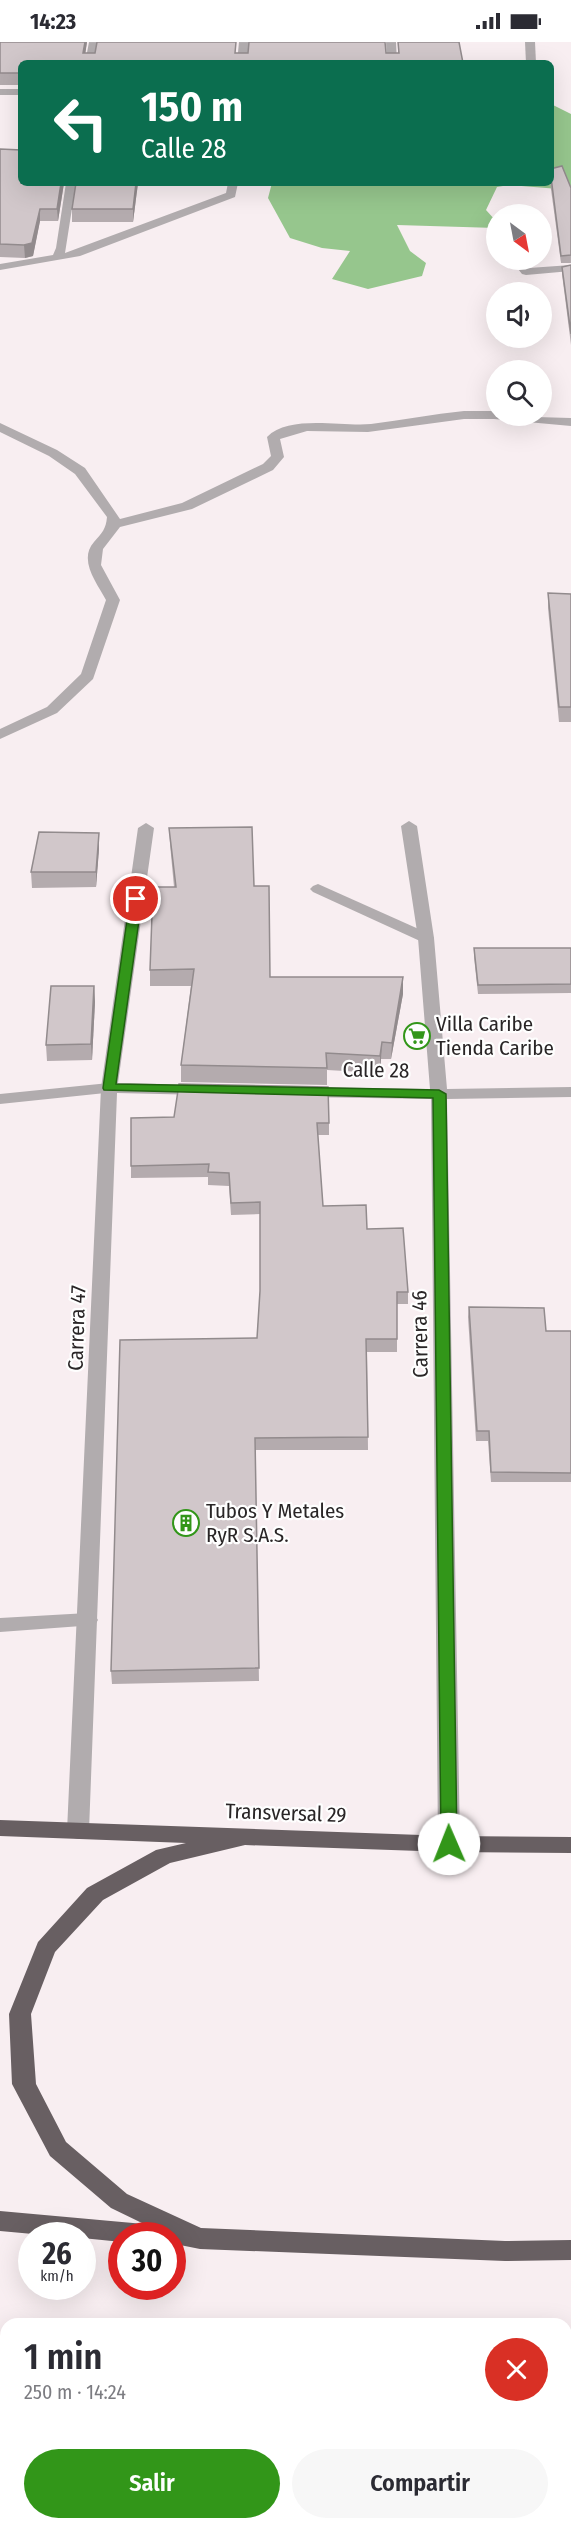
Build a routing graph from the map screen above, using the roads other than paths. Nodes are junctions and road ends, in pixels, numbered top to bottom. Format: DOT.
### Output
graph roads {
  1 [pos="94,42"];
  2 [pos="244,42"];
  3 [pos="391,42"];
  4 [pos="530,42"];
  5 [pos="91,60"];
  6 [pos="242,60"];
  7 [pos="392,60"];
  8 [pos="531,60"];
  9 [pos="0,92"];
  10 [pos="18,92"];
  11 [pos="71,186"];
  12 [pos="232,186"];
  13 [pos="57,258"];
  14 [pos="0,267"];
  15 [pos="571,268"];
  16 [pos="524,270"];
  17 [pos="548,270"];
  18 [pos="552,270"];
  19 [pos="486,415"];
  20 [pos="552,420"];
  21 [pos="571,422"];
  22 [pos="0,427"];
  23 [pos="113,525"];
  24 [pos="0,735"];
  25 [pos="409,826"];
  26 [pos="146,828"];
  27 [pos="318,889"];
  28 [pos="426,938"];
  29 [pos="109,1088"];
  30 [pos="215,1090"];
  31 [pos="286,1091"];
  32 [pos="571,1092"];
  33 [pos="439,1094"];
  34 [pos="0,1099"];
  35 [pos="88,1620"];
  36 [pos="0,1625"];
  37 [pos="0,1828"];
  38 [pos="78,1831"];
  39 [pos="244,1837"];
  40 [pos="449,1844"];
  41 [pos="571,1845"];
  42 [pos="0,2221"];
  43 [pos="108,2231"];
  44 [pos="186,2238"];
  45 [pos="200,2239"];
  46 [pos="571,2250"];
  1 -- 5 [label="street"];
  2 -- 6 [label="street"];
  3 -- 7 [label="street"];
  4 -- 8 [label="street"];
  9 -- 10 [label="street"];
  11 -- 13 [label="street"];
  12 -- 13 [label="street"];
  13 -- 14 [label="street"];
  15 -- 18 [label="street"];
  16 -- 17 [label="street"];
  19 -- 23 [label="street"];
  20 -- 21 [label="street"];
  22 -- 23 [label="street"];
  23 -- 24 [label="street"];
  25 -- 28 [label="street, Carrera 46"];
  26 -- 29 [label="street, Carrera 47"];
  27 -- 28 [label="street"];
  28 -- 33 [label="street, Carrera 46"];
  29 -- 30 [label="street"];
  29 -- 34 [label="street"];
  29 -- 35 [label="street, Carrera 47"];
  31 -- 33 [label="street, Calle 28"];
  32 -- 33 [label="street, Calle 28"];
  33 -- 40 [label="street, Carrera 46"];
  35 -- 36 [label="street"];
  35 -- 38 [label="street, Carrera 47"];
  37 -- 38 [label="highway, Transversal 29"];
  38 -- 39 [label="highway, Transversal 29"];
  39 -- 40 [label="highway, Transversal 29"];
  39 -- 45 [label="highway"];
  40 -- 41 [label="highway, Transversal 29"];
  42 -- 43 [label="highway"];
  44 -- 45 [label="highway"];
  45 -- 46 [label="highway"];
}
